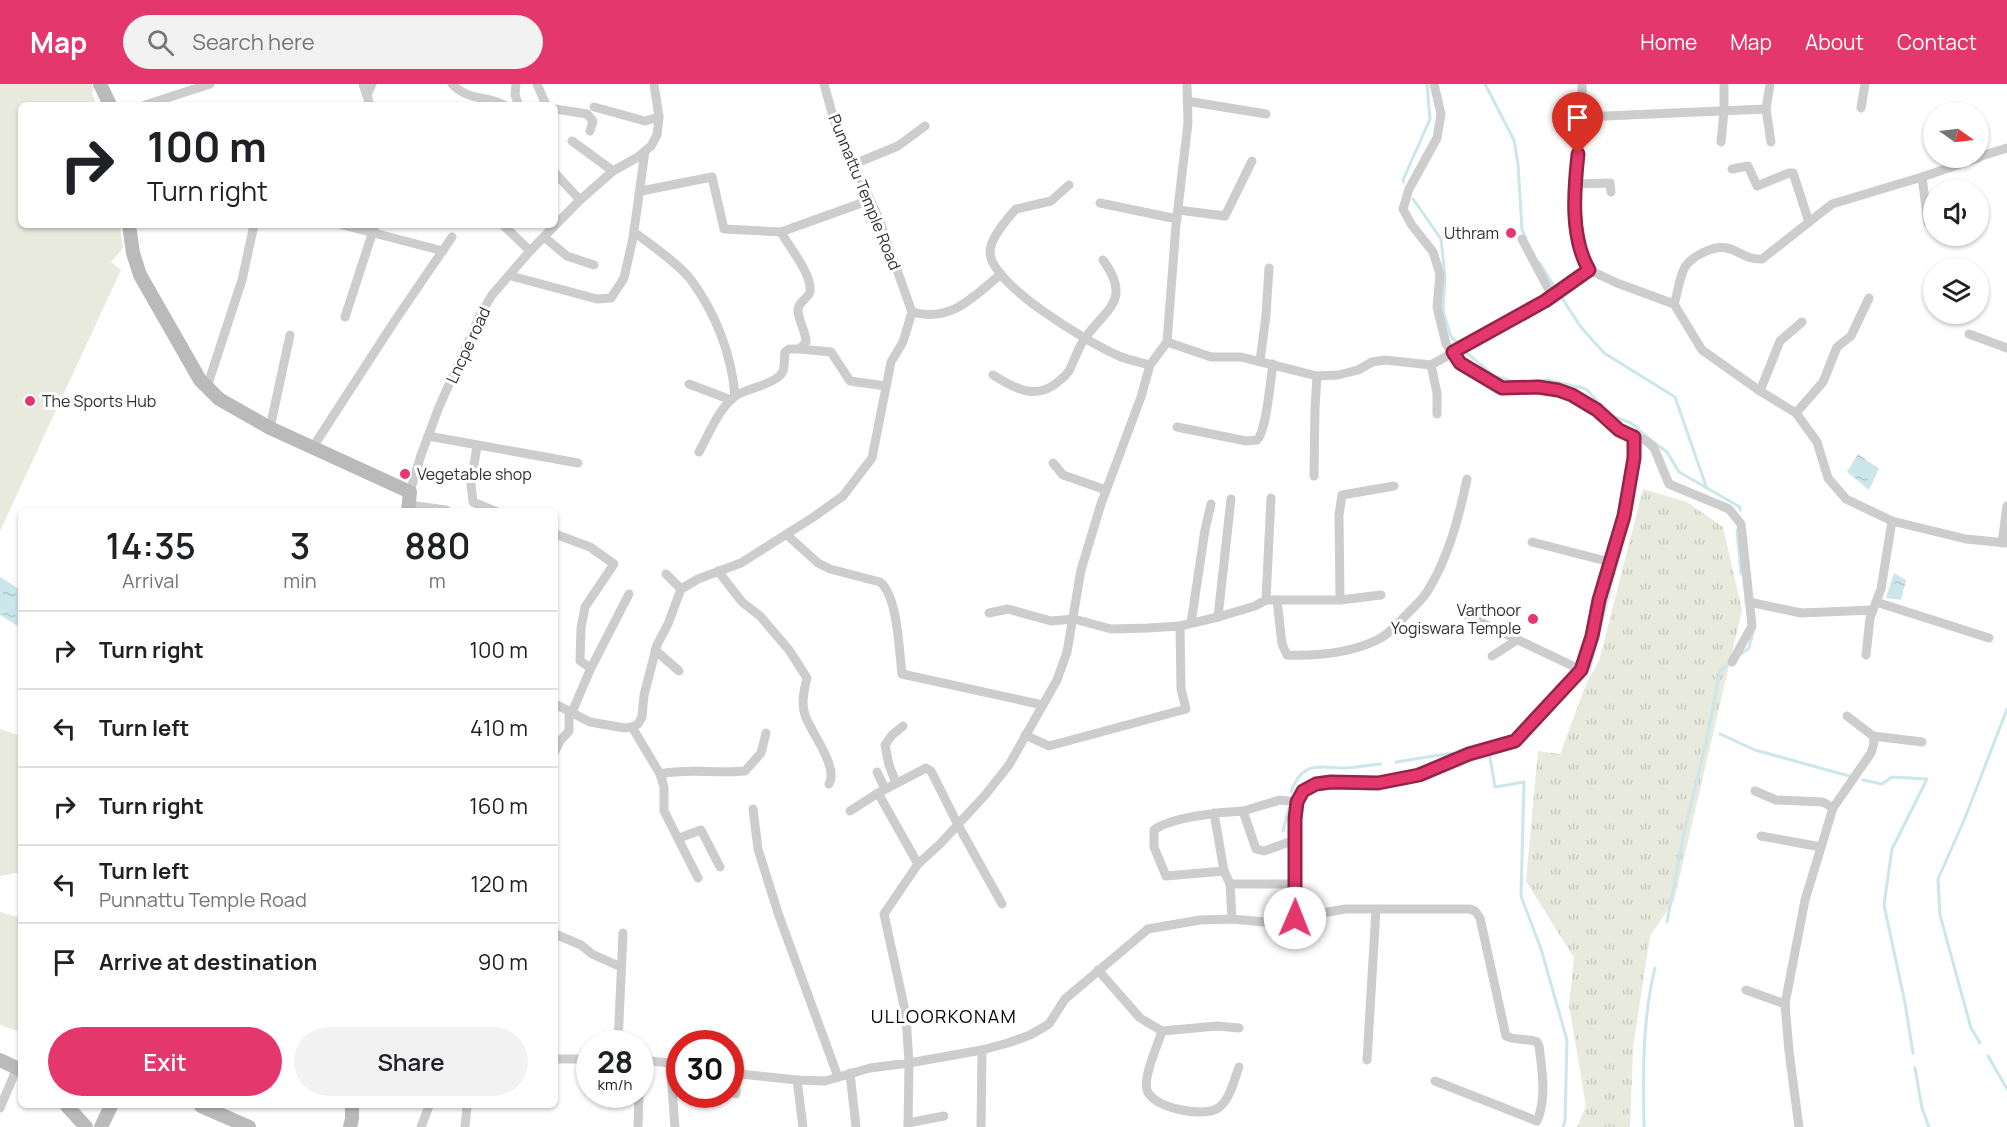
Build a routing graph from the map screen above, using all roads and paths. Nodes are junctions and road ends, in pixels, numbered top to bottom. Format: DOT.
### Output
graph roads {
  1 [pos="100,84"];
  2 [pos="210,84"];
  3 [pos="363,84"];
  4 [pos="372,84"];
  5 [pos="452,84"];
  6 [pos="516,84"];
  7 [pos="537,84"];
  8 [pos="654,84"];
  9 [pos="824,84"];
  10 [pos="1187,84"];
  11 [pos="1434,84"];
  12 [pos="1582,84"];
  13 [pos="1724,84"];
  14 [pos="1770,84"];
  15 [pos="1865,84"];
  16 [pos="367,95"];
  17 [pos="1187,101"];
  18 [pos="109,102"];
  19 [pos="154,102"];
  20 [pos="369,102"];
  21 [pos="497,102"];
  22 [pos="518,102"];
  23 [pos="545,102"];
  24 [pos="594,107"];
  25 [pos="1861,108"];
  26 [pos="558,109"];
  27 [pos="1766,109"];
  28 [pos="1724,111"];
  29 [pos="1266,114"];
  30 [pos="659,117"];
  31 [pos="1583,117"];
  32 [pos="925,126"];
  33 [pos="590,131"];
  34 [pos="572,141"];
  35 [pos="1721,142"];
  36 [pos="1771,142"];
  37 [pos="2007,148"];
  38 [pos="645,151"];
  39 [pos="1989,154"];
  40 [pos="1252,160"];
  41 [pos="854,164"];
  42 [pos="1947,168"];
  43 [pos="1732,169"];
  44 [pos="614,171"];
  45 [pos="558,176"];
  46 [pos="1922,177"];
  47 [pos="1575,184"];
  48 [pos="1069,185"];
  49 [pos="1923,185"];
  50 [pos="641,191"];
  51 [pos="1611,192"];
  52 [pos="580,200"];
  53 [pos="870,200"];
  54 [pos="1100,203"];
  55 [pos="1177,214"];
  56 [pos="1809,222"];
  57 [pos="558,223"];
  58 [pos="129,228"];
  59 [pos="253,228"];
  60 [pos="506,228"];
  61 [pos="553,228"];
  62 [pos="374,229"];
  63 [pos="634,232"];
  64 [pos="781,232"];
  65 [pos="452,237"];
  66 [pos="544,237"];
  67 [pos="1522,239"];
  68 [pos="443,251"];
  69 [pos="530,252"];
  70 [pos="1102,260"];
  71 [pos="594,265"];
  72 [pos="1269,268"];
  73 [pos="1589,270"];
  74 [pos="1001,274"];
  75 [pos="511,276"];
  76 [pos="1552,296"];
  77 [pos="1869,298"];
  78 [pos="1674,304"];
  79 [pos="912,312"];
  80 [pos="345,317"];
  81 [pos="1802,322"];
  82 [pos="1969,334"];
  83 [pos="290,335"];
  84 [pos="1084,339"];
  85 [pos="1167,342"];
  86 [pos="2007,348"];
  87 [pos="800,349"];
  88 [pos="1453,352"];
  89 [pos="1260,361"];
  90 [pos="1273,364"];
  91 [pos="1150,365"];
  92 [pos="1431,365"];
  93 [pos="993,375"];
  94 [pos="1317,376"];
  95 [pos="689,384"];
  96 [pos="886,386"];
  97 [pos="207,387"];
  98 [pos="1760,391"];
  99 [pos="733,398"];
  100 [pos="1796,413"];
  101 [pos="1437,414"];
  102 [pos="1177,427"];
  103 [pos="270,428"];
  104 [pos="428,436"];
  105 [pos="1634,437"];
  106 [pos="477,446"];
  107 [pos="313,447"];
  108 [pos="699,452"];
  109 [pos="578,463"];
  110 [pos="1053,463"];
  111 [pos="1314,476"];
  112 [pos="1467,479"];
  113 [pos="1395,486"];
  114 [pos="1106,490"];
  115 [pos="1271,498"];
  116 [pos="1230,499"];
  117 [pos="409,503"];
  118 [pos="1211,504"];
  119 [pos="2007,506"];
  120 [pos="435,508"];
  121 [pos="487,508"];
  122 [pos="1892,521"];
  123 [pos="558,535"];
  124 [pos="786,535"];
  125 [pos="1532,542"];
  126 [pos="2004,543"];
  127 [pos="1610,562"];
  128 [pos="718,571"];
  129 [pos="666,574"];
  130 [pos="681,589"];
  131 [pos="629,594"];
  132 [pos="1381,595"];
  133 [pos="1266,600"];
  134 [pos="1277,600"];
  135 [pos="1340,600"];
  136 [pos="1749,602"];
  137 [pos="1874,606"];
  138 [pos="990,613"];
  139 [pos="1464,614"];
  140 [pos="1218,617"];
  141 [pos="1074,619"];
  142 [pos="1191,623"];
  143 [pos="1180,626"];
  144 [pos="1989,638"];
  145 [pos="1517,640"];
  146 [pos="655,650"];
  147 [pos="1866,655"];
  148 [pos="1492,656"];
  149 [pos="1732,662"];
  150 [pos="591,668"];
  151 [pos="1581,670"];
  152 [pos="679,671"];
  153 [pos="1044,705"];
  154 [pos="558,706"];
  155 [pos="570,712"];
  156 [pos="1847,716"];
  157 [pos="903,726"];
  158 [pos="632,727"];
  159 [pos="766,733"];
  160 [pos="1025,735"];
  161 [pos="1873,736"];
  162 [pos="1922,742"];
  163 [pos="558,745"];
  164 [pos="877,771"];
  165 [pos="660,774"];
  166 [pos="896,783"];
  167 [pos="829,784"];
  168 [pos="881,791"];
  169 [pos="1755,791"];
  170 [pos="1297,802"];
  171 [pos="1833,808"];
  172 [pos="753,809"];
  173 [pos="850,811"];
  174 [pos="1244,811"];
  175 [pos="1214,813"];
  176 [pos="958,825"];
  177 [pos="1761,836"];
  178 [pos="679,838"];
  179 [pos="1295,840"];
  180 [pos="1821,847"];
  181 [pos="918,864"];
  182 [pos="720,867"];
  183 [pos="1224,871"];
  184 [pos="698,878"];
  185 [pos="1230,884"];
  186 [pos="1295,884"];
  187 [pos="1002,904"];
  188 [pos="1376,909"];
  189 [pos="1295,918"];
  190 [pos="1232,919"];
  191 [pos="623,933"];
  192 [pos="558,935"];
  193 [pos="621,967"];
  194 [pos="1098,970"];
  195 [pos="1746,990"];
  196 [pos="1785,1004"];
  197 [pos="1239,1028"];
  198 [pos="619,1030"];
  199 [pos="1162,1031"];
  200 [pos="982,1050"];
  201 [pos="558,1059"];
  202 [pos="576,1059"];
  203 [pos="0,1060"];
  204 [pos="1366,1060"];
  205 [pos="909,1062"];
  206 [pos="1239,1067"];
  207 [pos="18,1069"];
  208 [pos="18,1071"];
  209 [pos="850,1073"];
  210 [pos="744,1074"];
  211 [pos="838,1077"];
  212 [pos="797,1080"];
  213 [pos="1435,1081"];
  214 [pos="0,1108"];
  215 [pos="70,1108"];
  216 [pos="110,1108"];
  217 [pos="206,1108"];
  218 [pos="352,1108"];
  219 [pos="428,1108"];
  220 [pos="467,1108"];
  221 [pos="639,1108"];
  222 [pos="675,1108"];
  223 [pos="944,1116"];
  224 [pos="908,1125"];
  225 [pos="86,1127"];
  226 [pos="101,1127"];
  227 [pos="249,1127"];
  228 [pos="350,1127"];
  229 [pos="421,1127"];
  230 [pos="465,1127"];
  231 [pos="638,1127"];
  232 [pos="675,1127"];
  233 [pos="803,1127"];
  234 [pos="856,1127"];
  235 [pos="981,1127"];
  236 [pos="1799,1127"];
  1 -- 18 [label="street"];
  2 -- 19 [label="street"];
  3 -- 16 [label="street"];
  4 -- 16 [label="street"];
  5 -- 21 [label="street"];
  6 -- 22 [label="street"];
  7 -- 23 [label="street"];
  8 -- 30 [label="street"];
  9 -- 41 [label="street, Punnattu Temple Road"];
  10 -- 17 [label="street"];
  11 -- 88 [label="street"];
  12 -- 31 [label="street"];
  13 -- 28 [label="street"];
  14 -- 27 [label="street"];
  15 -- 25 [label="street"];
  16 -- 20 [label="street"];
  17 -- 29 [label="street"];
  17 -- 55 [label="street"];
  24 -- 30 [label="street"];
  26 -- 33 [label="street"];
  27 -- 28 [label="street"];
  27 -- 36 [label="street"];
  28 -- 31 [label="street"];
  28 -- 35 [label="street"];
  30 -- 38 [label="street"];
  31 -- 47 [label="street"];
  32 -- 41 [label="street"];
  34 -- 44 [label="street"];
  37 -- 39 [label="street"];
  38 -- 44 [label="street, Lncpe road"];
  38 -- 50 [label="street"];
  40 -- 55 [label="street"];
  41 -- 53 [label="street, Punnattu Temple Road"];
  42 -- 46 [label="street"];
  43 -- 56 [label="street"];
  44 -- 52 [label="street, Lncpe road"];
  45 -- 52 [label="street"];
  46 -- 49 [label="street"];
  46 -- 56 [label="street"];
  47 -- 51 [label="street"];
  47 -- 73 [label="street"];
  48 -- 74 [label="street"];
  50 -- 63 [label="street"];
  50 -- 64 [label="street"];
  52 -- 57 [label="street, Lncpe road"];
  53 -- 64 [label="street"];
  53 -- 79 [label="street, Punnattu Temple Road"];
  54 -- 55 [label="street"];
  55 -- 85 [label="street"];
  56 -- 78 [label="street"];
  58 -- 97 [label="street"];
  59 -- 97 [label="street"];
  60 -- 69 [label="street"];
  61 -- 66 [label="street, Lncpe road"];
  62 -- 68 [label="street"];
  62 -- 80 [label="street"];
  63 -- 75 [label="street"];
  63 -- 99 [label="street"];
  64 -- 87 [label="street"];
  65 -- 68 [label="street"];
  66 -- 69 [label="street, Lncpe road"];
  66 -- 71 [label="street"];
  67 -- 76 [label="street"];
  68 -- 107 [label="street"];
  69 -- 75 [label="street, Lncpe road"];
  70 -- 84 [label="street"];
  72 -- 89 [label="street"];
  73 -- 76 [label="street"];
  73 -- 78 [label="street"];
  74 -- 79 [label="street"];
  74 -- 84 [label="street"];
  75 -- 104 [label="street, Lncpe road"];
  76 -- 88 [label="street"];
  77 -- 100 [label="street"];
  78 -- 98 [label="street"];
  79 -- 96 [label="street"];
  81 -- 98 [label="street"];
  82 -- 86 [label="street"];
  83 -- 103 [label="street"];
  84 -- 91 [label="street"];
  84 -- 93 [label="street"];
  85 -- 89 [label="street"];
  85 -- 91 [label="street"];
  87 -- 96 [label="street"];
  87 -- 99 [label="street"];
  88 -- 92 [label="street"];
  88 -- 105 [label="street"];
  89 -- 90 [label="street"];
  90 -- 94 [label="street"];
  90 -- 102 [label="street"];
  91 -- 114 [label="street"];
  92 -- 94 [label="street"];
  92 -- 101 [label="street"];
  94 -- 111 [label="street"];
  95 -- 99 [label="street"];
  96 -- 124 [label="street"];
  97 -- 103 [label="street"];
  98 -- 100 [label="street"];
  99 -- 108 [label="street"];
  100 -- 122 [label="street"];
  103 -- 107 [label="street"];
  104 -- 106 [label="street"];
  104 -- 117 [label="street, Lncpe road"];
  105 -- 127 [label="street"];
  105 -- 136 [label="street"];
  106 -- 109 [label="street"];
  106 -- 121 [label="street"];
  107 -- 117 [label="street"];
  110 -- 114 [label="street"];
  112 -- 134 [label="street"];
  113 -- 135 [label="street"];
  114 -- 141 [label="street"];
  115 -- 133 [label="street"];
  116 -- 140 [label="street"];
  117 -- 120 [label="street"];
  118 -- 142 [label="street"];
  119 -- 126 [label="street"];
  122 -- 126 [label="street"];
  122 -- 137 [label="street"];
  123 -- 150 [label="street"];
  124 -- 128 [label="street"];
  124 -- 153 [label="street"];
  125 -- 127 [label="street"];
  127 -- 151 [label="street"];
  128 -- 130 [label="street"];
  128 -- 167 [label="street"];
  129 -- 130 [label="street"];
  130 -- 146 [label="street"];
  131 -- 150 [label="street"];
  132 -- 135 [label="street"];
  133 -- 134 [label="street"];
  133 -- 140 [label="street"];
  134 -- 135 [label="street"];
  136 -- 137 [label="street"];
  136 -- 149 [label="street"];
  137 -- 144 [label="street"];
  137 -- 147 [label="street"];
  138 -- 141 [label="street"];
  139 -- 145 [label="street"];
  140 -- 142 [label="street"];
  141 -- 143 [label="street"];
  141 -- 153 [label="street"];
  142 -- 143 [label="street"];
  143 -- 160 [label="street"];
  145 -- 148 [label="street"];
  145 -- 151 [label="street"];
  146 -- 152 [label="street"];
  146 -- 158 [label="street"];
  150 -- 155 [label="street"];
  151 -- 170 [label="street"];
  153 -- 160 [label="street"];
  154 -- 155 [label="street"];
  155 -- 158 [label="street"];
  155 -- 163 [label="street"];
  156 -- 161 [label="street"];
  157 -- 166 [label="street"];
  158 -- 165 [label="street"];
  159 -- 165 [label="street"];
  160 -- 176 [label="street"];
  161 -- 162 [label="street"];
  161 -- 171 [label="street"];
  164 -- 168 [label="street"];
  165 -- 178 [label="street"];
  166 -- 168 [label="street"];
  166 -- 176 [label="street"];
  168 -- 173 [label="street"];
  168 -- 181 [label="street"];
  169 -- 171 [label="street"];
  170 -- 174 [label="street"];
  170 -- 179 [label="street"];
  171 -- 180 [label="street"];
  172 -- 211 [label="street"];
  174 -- 175 [label="street"];
  174 -- 179 [label="street"];
  175 -- 183 [label="street"];
  175 -- 183 [label="street"];
  176 -- 181 [label="street"];
  176 -- 187 [label="street"];
  177 -- 180 [label="street"];
  178 -- 182 [label="street"];
  178 -- 184 [label="street"];
  179 -- 186 [label="street"];
  180 -- 196 [label="street"];
  181 -- 205 [label="street"];
  183 -- 185 [label="street"];
  185 -- 186 [label="street"];
  185 -- 190 [label="street"];
  186 -- 189 [label="street"];
  188 -- 189 [label="street"];
  188 -- 204 [label="street"];
  188 -- 213 [label="street"];
  189 -- 190 [label="street"];
  190 -- 194 [label="street"];
  191 -- 193 [label="street"];
  192 -- 193 [label="street"];
  193 -- 198 [label="street"];
  194 -- 199 [label="street"];
  194 -- 200 [label="street"];
  195 -- 196 [label="street"];
  196 -- 236 [label="street"];
  197 -- 199 [label="street"];
  199 -- 206 [label="street"];
  200 -- 205 [label="street"];
  200 -- 235 [label="street"];
  201 -- 202 [label="street"];
  203 -- 207 [label="street"];
  205 -- 209 [label="street"];
  205 -- 224 [label="street"];
  208 -- 214 [label="street"];
  209 -- 211 [label="street"];
  209 -- 234 [label="street"];
  210 -- 212 [label="street"];
  211 -- 212 [label="street"];
  212 -- 233 [label="street"];
  215 -- 225 [label="street"];
  216 -- 226 [label="street"];
  217 -- 227 [label="street"];
  218 -- 228 [label="street"];
  219 -- 229 [label="street"];
  220 -- 230 [label="street"];
  221 -- 231 [label="street"];
  222 -- 232 [label="street"];
  223 -- 224 [label="street"];
}
